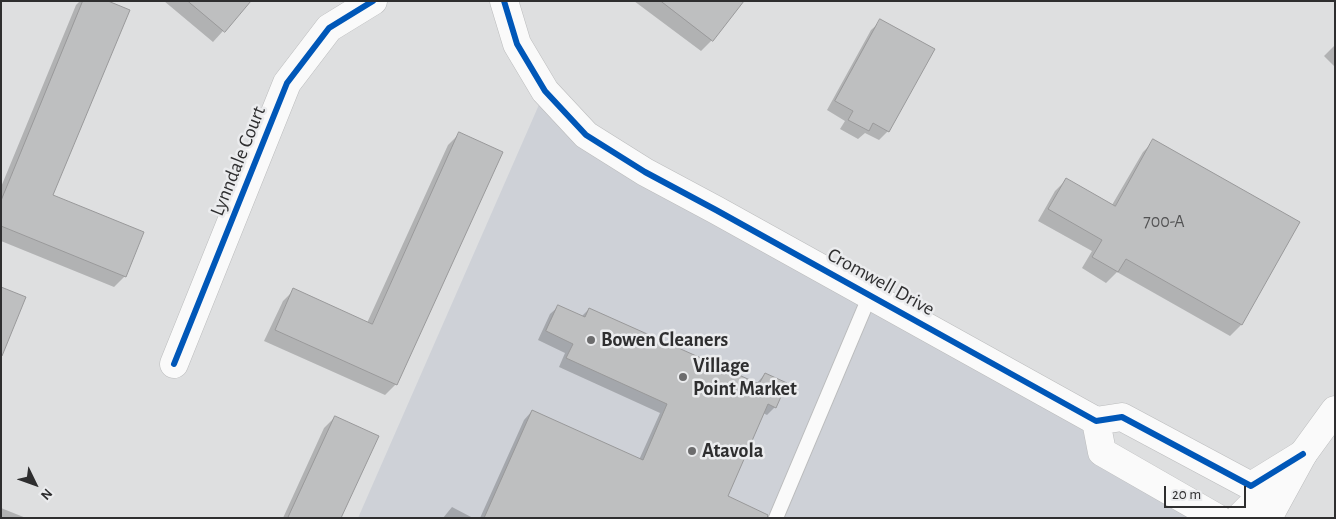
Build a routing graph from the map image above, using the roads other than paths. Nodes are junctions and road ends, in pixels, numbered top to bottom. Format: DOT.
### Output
graph roads {
  1 [pos="373,1"];
  2 [pos="504,1"];
  3 [pos="870,295"];
  4 [pos="174,364"];
  5 [pos="1335,410"];
  6 [pos="1096,421"];
  7 [pos="1303,454"];
  8 [pos="776,518"];
  9 [pos="1217,518"];
  10 [pos="1238,518"];
  11 [pos="1268,518"];
  1 -- 4 [label="street, Lynndale Court"];
  2 -- 3 [label="street, Cromwell Drive"];
  3 -- 6 [label="street, Cromwell Drive"];
  3 -- 8 [label="lane"];
  5 -- 7 [label="street"];
  6 -- 7 [label="street"];
  6 -- 9 [label="street"];
  7 -- 10 [label="street"];
  7 -- 11 [label="street"];
}
